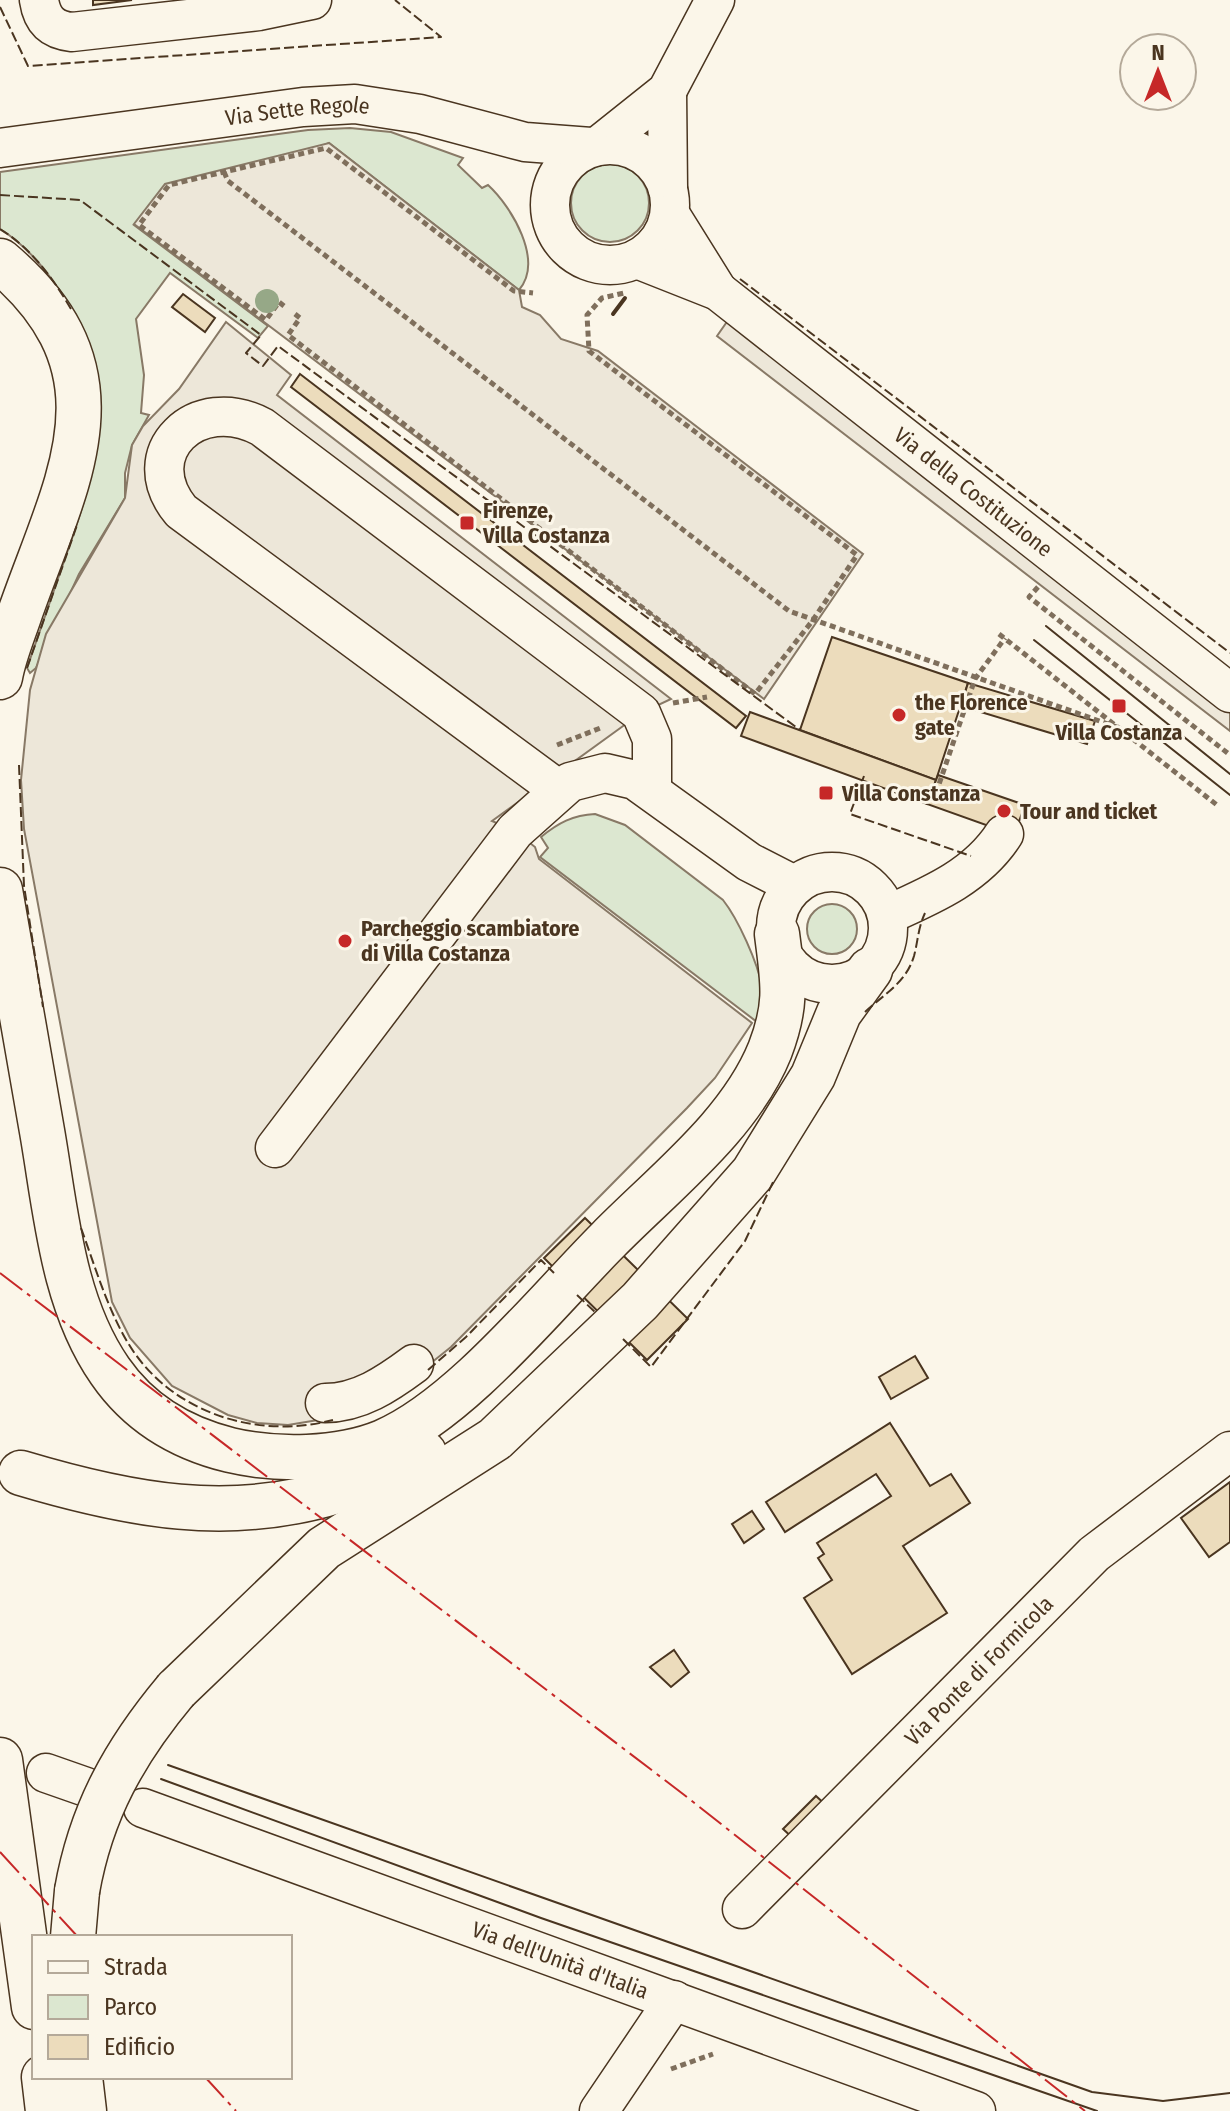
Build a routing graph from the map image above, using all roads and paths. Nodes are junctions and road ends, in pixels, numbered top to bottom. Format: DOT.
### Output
graph roads {
  1 [pos="39,0"];
  2 [pos="312,0"];
  3 [pos="715,0"];
  4 [pos="667,91"];
  5 [pos="595,146"];
  6 [pos="0,148"];
  7 [pos="224,172"];
  8 [pos="669,202"];
  9 [pos="0,261"];
  10 [pos="632,275"];
  11 [pos="718,291"];
  12 [pos="533,293"];
  13 [pos="284,306"];
  14 [pos="295,314"];
  15 [pos="1038,587"];
  16 [pos="813,620"];
  17 [pos="0,677"];
  18 [pos="975,679"];
  19 [pos="1230,693"];
  20 [pos="707,697"];
  21 [pos="669,704"];
  22 [pos="612,724"];
  23 [pos="1122,729"];
  24 [pos="544,749"];
  25 [pos="1230,755"];
  26 [pos="559,790"];
  27 [pos="652,790"];
  28 [pos="936,793"];
  29 [pos="1217,805"];
  30 [pos="1004,834"];
  31 [pos="0,890"];
  32 [pos="783,912"];
  33 [pos="887,915"];
  34 [pos="870,970"];
  35 [pos="275,1148"];
  36 [pos="640,1301"];
  37 [pos="414,1364"];
  38 [pos="325,1403"];
  39 [pos="1230,1451"];
  40 [pos="21,1473"];
  41 [pos="0,1760"];
  42 [pos="46,1773"];
  43 [pos="86,1787"];
  44 [pos="143,1808"];
  45 [pos="742,1909"];
  46 [pos="73,1935"];
  47 [pos="32,1992"];
  48 [pos="674,2000"];
  49 [pos="726,2054"];
  50 [pos="663,2074"];
  51 [pos="44,2079"];
  52 [pos="80,2079"];
  53 [pos="48,2111"];
  54 [pos="84,2111"];
  55 [pos="599,2111"];
  56 [pos="976,2111"];
  1 -- 2 [label="street"];
  3 -- 4 [label="street"];
  4 -- 5 [label="street"];
  4 -- 8 [label="street"];
  5 -- 6 [label="street, Via Sette Regole"];
  5 -- 8 [label="street, Via Sette Regole"];
  5 -- 10 [label="street"];
  7 -- 12 [label="path"];
  7 -- 13 [label="path"];
  7 -- 16 [label="path"];
  8 -- 10 [label="street"];
  8 -- 11 [label="street, Via della Costituzione"];
  9 -- 17 [label="highway"];
  10 -- 11 [label="street, Via della Costituzione"];
  10 -- 16 [label="path"];
  11 -- 19 [label="street, Via della Costituzione"];
  14 -- 16 [label="path"];
  15 -- 25 [label="path"];
  16 -- 18 [label="path"];
  18 -- 23 [label="path"];
  18 -- 23 [label="path"];
  18 -- 28 [label="path"];
  20 -- 21 [label="path"];
  22 -- 24 [label="path"];
  23 -- 29 [label="path"];
  26 -- 27 [label="street"];
  26 -- 27 [label="street"];
  26 -- 35 [label="street"];
  27 -- 32 [label="street"];
  30 -- 33 [label="street"];
  31 -- 32 [label="highway"];
  32 -- 33 [label="street"];
  32 -- 34 [label="street"];
  33 -- 34 [label="street"];
  34 -- 36 [label="highway"];
  36 -- 40 [label="highway"];
  36 -- 46 [label="highway, bridge"];
  37 -- 38 [label="street"];
  39 -- 45 [label="street, Via Ponte di Formicola"];
  41 -- 47 [label="highway"];
  42 -- 43 [label="street"];
  44 -- 48 [label="street, Via dell'Unità d'Italia"];
  48 -- 55 [label="street"];
  48 -- 56 [label="street, Via dell'Unità d'Italia"];
  49 -- 50 [label="path"];
  51 -- 53 [label="highway"];
  52 -- 54 [label="highway"];
}
